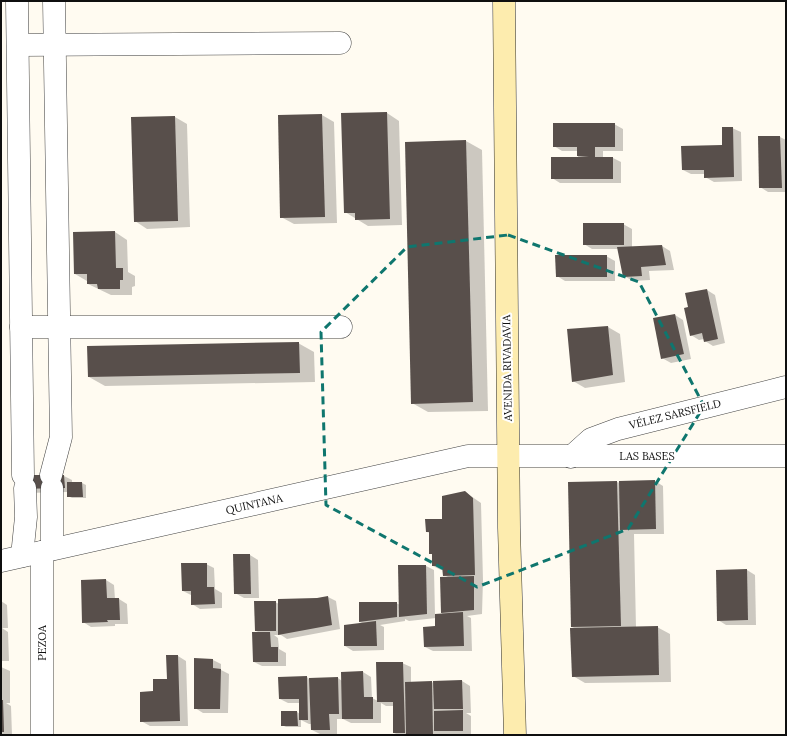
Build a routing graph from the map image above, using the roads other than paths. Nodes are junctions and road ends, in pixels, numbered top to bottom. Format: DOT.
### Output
graph roads {
  1 [pos="17,1"];
  2 [pos="54,1"];
  3 [pos="504,1"];
  4 [pos="340,43"];
  5 [pos="18,45"];
  6 [pos="54,45"];
  7 [pos="21,327"];
  8 [pos="59,327"];
  9 [pos="341,327"];
  10 [pos="786,387"];
  11 [pos="786,456"];
  12 [pos="508,457"];
  13 [pos="571,457"];
  14 [pos="29,554"];
  15 [pos="42,735"];
  16 [pos="515,735"];
  1 -- 5 [label="street"];
  2 -- 6 [label="street"];
  3 -- 12 [label="main road, AVENIDA RIVADAVIA"];
  4 -- 6 [label="street"];
  5 -- 6 [label="street"];
  5 -- 7 [label="street"];
  6 -- 8 [label="street"];
  7 -- 8 [label="street"];
  7 -- 14 [label="street"];
  8 -- 9 [label="street"];
  8 -- 14 [label="street"];
  10 -- 13 [label="street, VÉLEZ SARSFIELD"];
  11 -- 13 [label="street, LAS BASES"];
  12 -- 13 [label="street, LAS BASES"];
  12 -- 14 [label="street, QUINTANA"];
  12 -- 16 [label="main road, AVENIDA RIVADAVIA"];
  14 -- 15 [label="street, PEZOA"];
}
